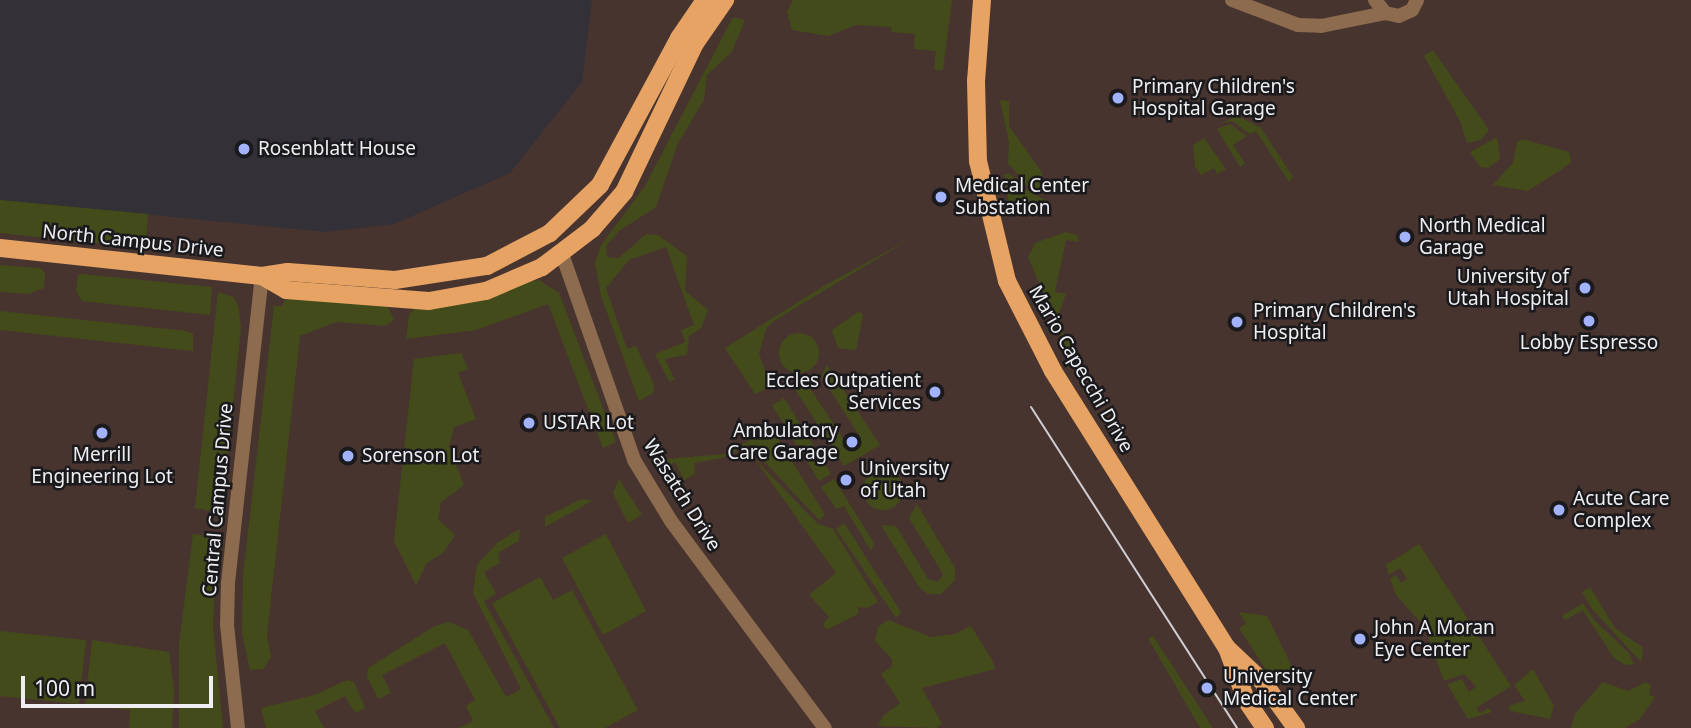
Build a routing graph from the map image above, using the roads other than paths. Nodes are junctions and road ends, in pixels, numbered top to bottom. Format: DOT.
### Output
graph roads {
  1 [pos="705,0"];
  2 [pos="725,0"];
  3 [pos="982,0"];
  4 [pos="1232,0"];
  5 [pos="1417,0"];
  6 [pos="1380,7"];
  7 [pos="614,163"];
  8 [pos="0,248"];
  9 [pos="562,254"];
  10 [pos="458,274"];
  11 [pos="262,276"];
  12 [pos="1227,648"];
  13 [pos="238,728"];
  14 [pos="825,728"];
  15 [pos="1265,728"];
  16 [pos="1296,728"];
  1 -- 7 [label="main road, North Campus Drive"];
  2 -- 9 [label="main road, North Campus Drive"];
  3 -- 12 [label="main road, Mario Capecchi Drive"];
  4 -- 6 [label="street"];
  5 -- 6 [label="street"];
  7 -- 9 [label="main road"];
  7 -- 10 [label="main road, North Campus Drive"];
  8 -- 11 [label="main road, North Campus Drive"];
  9 -- 10 [label="main road"];
  9 -- 11 [label="main road, North Campus Drive"];
  9 -- 14 [label="street, Wasatch Drive"];
  10 -- 11 [label="main road, North Campus Drive"];
  11 -- 13 [label="street, Central Campus Drive"];
  12 -- 15 [label="main road, Mario Capecchi Drive"];
  12 -- 16 [label="main road, Mario Capecchi Drive"];
}
